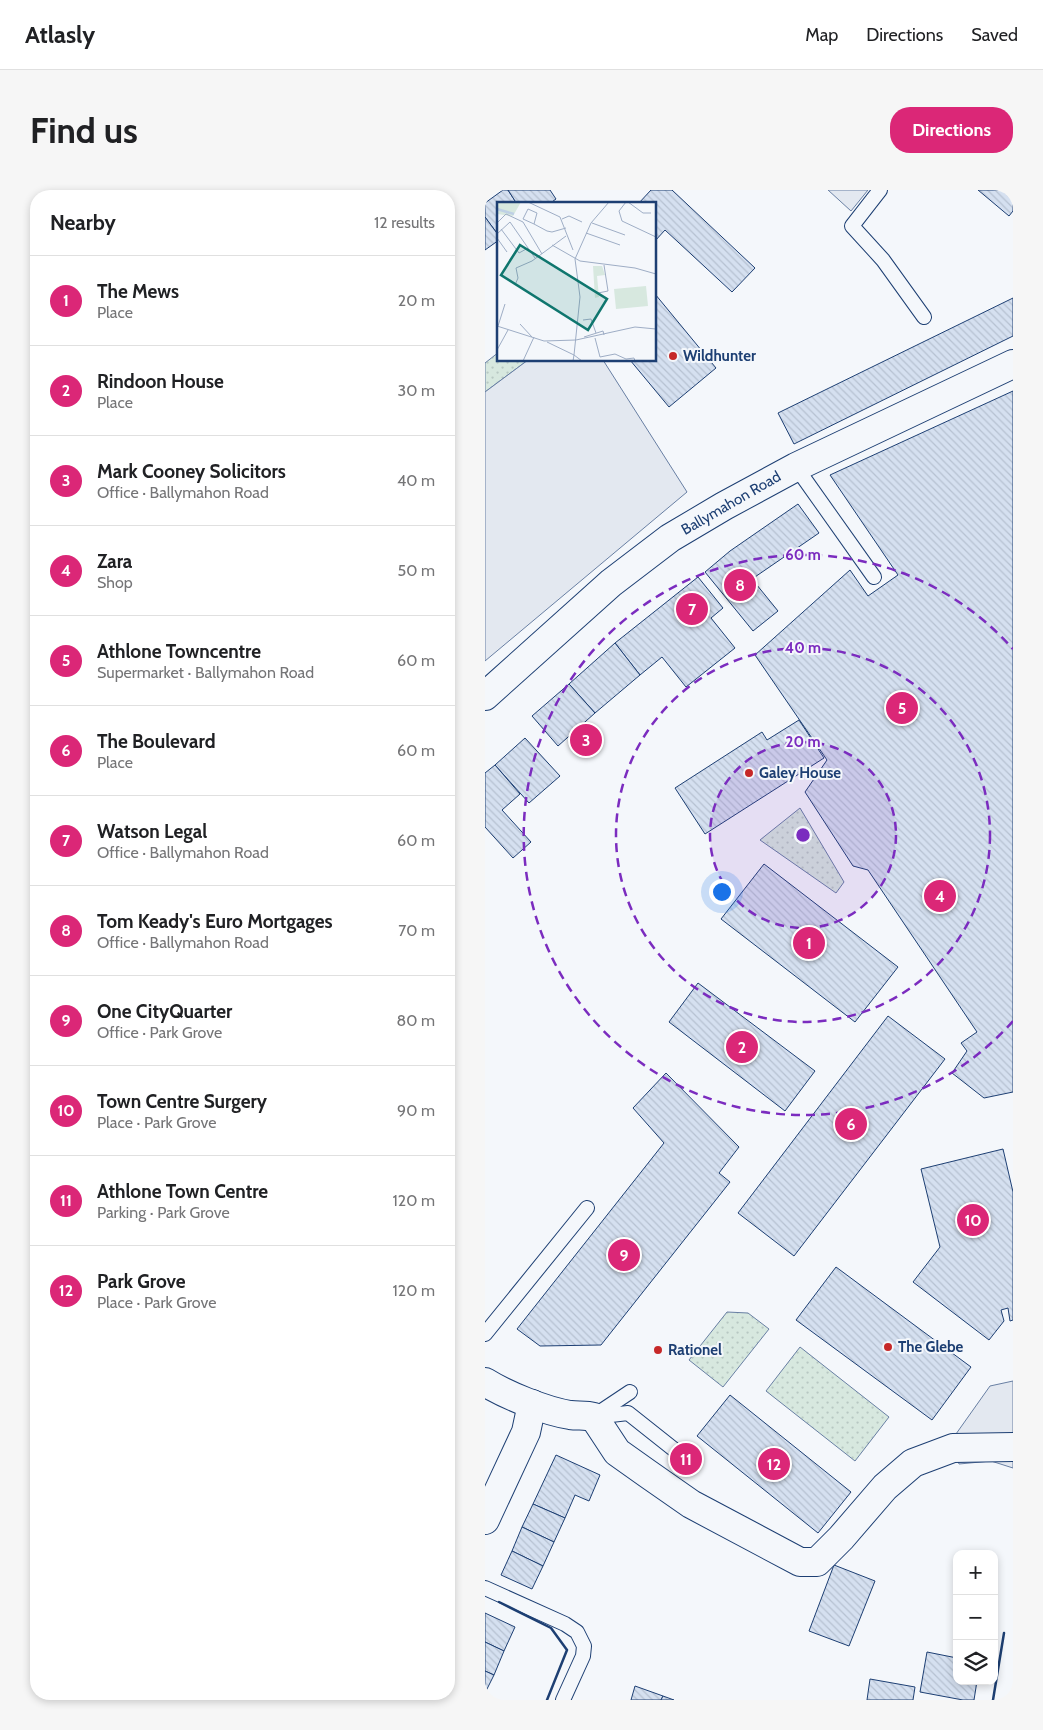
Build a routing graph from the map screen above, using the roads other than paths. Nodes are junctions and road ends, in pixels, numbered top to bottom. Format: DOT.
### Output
graph roads {
  1 [pos="880,190"];
  2 [pos="924,317"];
  3 [pos="1013,365"];
  4 [pos="796,467"];
  5 [pos="874,577"];
  6 [pos="485,696"];
  7 [pos="587,1208"];
  8 [pos="485,1334"];
  9 [pos="485,1382"];
  10 [pos="630,1392"];
  11 [pos="532,1404"];
  12 [pos="594,1417"];
  13 [pos="1013,1447"];
  14 [pos="685,1459"];
  15 [pos="485,1520"];
  16 [pos="485,1588"];
  17 [pos="563,1700"];
  1 -- 2 [label="lane"];
  3 -- 4 [label="street, Ballymahon Road"];
  4 -- 5 [label="lane"];
  4 -- 6 [label="street, Ballymahon Road"];
  7 -- 8 [label="lane"];
  9 -- 11 [label="street"];
  10 -- 12 [label="lane"];
  11 -- 12 [label="street"];
  11 -- 15 [label="street"];
  12 -- 13 [label="street"];
  12 -- 14 [label="lane"];
  16 -- 17 [label="lane"];
}
